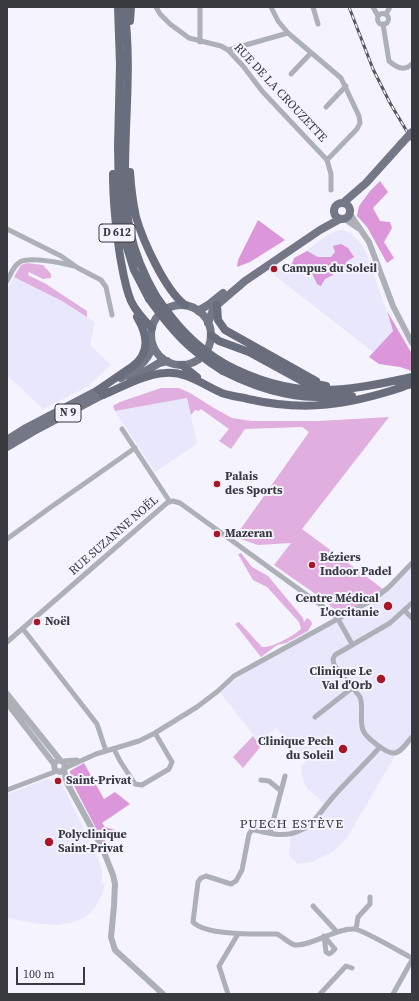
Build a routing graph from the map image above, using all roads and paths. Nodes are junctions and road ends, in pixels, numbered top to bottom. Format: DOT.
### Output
graph roads {
  1 [pos="116,7"];
  2 [pos="124,7"];
  3 [pos="131,7"];
  4 [pos="156,7"];
  5 [pos="200,7"];
  6 [pos="271,7"];
  7 [pos="313,7"];
  8 [pos="373,7"];
  9 [pos="390,7"];
  10 [pos="386,14"];
  11 [pos="378,16"];
  12 [pos="318,24"];
  13 [pos="383,24"];
  14 [pos="288,33"];
  15 [pos="200,42"];
  16 [pos="228,50"];
  17 [pos="311,52"];
  18 [pos="411,66"];
  19 [pos="291,74"];
  20 [pos="346,86"];
  21 [pos="127,89"];
  22 [pos="326,107"];
  23 [pos="126,123"];
  24 [pos="118,129"];
  25 [pos="412,132"];
  26 [pos="327,160"];
  27 [pos="366,183"];
  28 [pos="332,190"];
  29 [pos="344,203"];
  30 [pos="334,213"];
  31 [pos="346,215"];
  32 [pos="7,229"];
  33 [pos="320,230"];
  34 [pos="273,262"];
  35 [pos="78,268"];
  36 [pos="7,281"];
  37 [pos="126,287"];
  38 [pos="152,298"];
  39 [pos="185,305"];
  40 [pos="217,305"];
  41 [pos="198,310"];
  42 [pos="112,314"];
  43 [pos="208,323"];
  44 [pos="152,328"];
  45 [pos="211,335"];
  46 [pos="412,343"];
  47 [pos="153,346"];
  48 [pos="168,361"];
  49 [pos="182,365"];
  50 [pos="224,368"];
  51 [pos="412,377"];
  52 [pos="412,384"];
  53 [pos="328,386"];
  54 [pos="403,387"];
  55 [pos="361,388"];
  56 [pos="100,393"];
  57 [pos="247,399"];
  58 [pos="122,429"];
  59 [pos="7,440"];
  60 [pos="7,447"];
  61 [pos="135,448"];
  62 [pos="170,502"];
  63 [pos="7,540"];
  64 [pos="412,563"];
  65 [pos="412,603"];
  66 [pos="404,610"];
  67 [pos="412,618"];
  68 [pos="338,619"];
  69 [pos="23,629"];
  70 [pos="7,642"];
  71 [pos="352,644"];
  72 [pos="352,688"];
  73 [pos="7,694"];
  74 [pos="7,703"];
  75 [pos="315,717"];
  76 [pos="155,733"];
  77 [pos="412,737"];
  78 [pos="380,747"];
  79 [pos="114,749"];
  80 [pos="106,751"];
  81 [pos="60,767"];
  82 [pos="285,776"];
  83 [pos="260,780"];
  84 [pos="7,790"];
  85 [pos="281,791"];
  86 [pos="270,834"];
  87 [pos="370,897"];
  88 [pos="313,906"];
  89 [pos="356,929"];
  90 [pos="337,932"];
  91 [pos="238,934"];
  92 [pos="412,959"];
  93 [pos="352,968"];
  94 [pos="163,994"];
  95 [pos="228,994"];
  96 [pos="320,994"];
  97 [pos="393,994"];
  1 -- 24 [label="highway, D 612"];
  2 -- 21 [label="highway, D 612"];
  3 -- 21 [label="highway, D 612"];
  4 -- 15 [label="street, RUE DE LA CROUZETTE"];
  5 -- 15 [label="street"];
  6 -- 14 [label="street, RUE DE LA CROUZETTE"];
  7 -- 12 [label="street"];
  8 -- 11 [label="street"];
  9 -- 10 [label="street"];
  10 -- 11 [label="street"];
  10 -- 13 [label="street"];
  11 -- 13 [label="street"];
  13 -- 18 [label="street"];
  14 -- 16 [label="street"];
  14 -- 17 [label="street, RUE DE LA CROUZETTE"];
  15 -- 16 [label="street, RUE DE LA CROUZETTE"];
  16 -- 26 [label="street, RUE DE LA CROUZETTE"];
  17 -- 19 [label="street"];
  17 -- 20 [label="street, RUE DE LA CROUZETTE"];
  20 -- 22 [label="street"];
  20 -- 26 [label="street, RUE DE LA CROUZETTE"];
  21 -- 23 [label="highway, D 612"];
  23 -- 38 [label="highway, D 612"];
  23 -- 39 [label="highway, D 612"];
  24 -- 37 [label="highway, D 612"];
  24 -- 38 [label="highway, D 612"];
  25 -- 27 [label="main road, bridge"];
  26 -- 28 [label="street, RUE DE LA CROUZETTE"];
  27 -- 29 [label="main road"];
  27 -- 31 [label="main road"];
  29 -- 30 [label="main road"];
  29 -- 31 [label="main road"];
  30 -- 31 [label="main road"];
  30 -- 33 [label="main road"];
  31 -- 33 [label="main road"];
  31 -- 46 [label="street"];
  32 -- 35 [label="street"];
  33 -- 34 [label="main road"];
  34 -- 40 [label="main road"];
  34 -- 41 [label="main road"];
  35 -- 36 [label="street"];
  35 -- 42 [label="street"];
  37 -- 44 [label="highway, D 612"];
  37 -- 56 [label="highway, D 612"];
  38 -- 50 [label="highway, D 612, bridge"];
  39 -- 41 [label="main road"];
  39 -- 44 [label="main road"];
  40 -- 43 [label="main road"];
  40 -- 53 [label="highway, D 612"];
  41 -- 43 [label="main road"];
  43 -- 45 [label="main road"];
  44 -- 47 [label="main road"];
  45 -- 49 [label="main road"];
  45 -- 53 [label="highway, D 612"];
  47 -- 48 [label="main road"];
  47 -- 56 [label="main road, N 9"];
  48 -- 49 [label="main road"];
  48 -- 56 [label="main road, N 9"];
  49 -- 57 [label="highway"];
  50 -- 54 [label="highway, D 612"];
  50 -- 55 [label="highway, D 612"];
  51 -- 55 [label="highway, D 612"];
  52 -- 54 [label="highway, D 612"];
  53 -- 55 [label="highway, D 612"];
  54 -- 57 [label="highway, D 612"];
  56 -- 57 [label="highway, D 612"];
  56 -- 59 [label="main road, N 9"];
  56 -- 60 [label="main road, N 9"];
  58 -- 61 [label="street"];
  61 -- 62 [label="street"];
  61 -- 63 [label="street"];
  62 -- 68 [label="street, RUE SUZANNE NOËL"];
  62 -- 69 [label="street, RUE SUZANNE NOËL"];
  64 -- 68 [label="street"];
  65 -- 66 [label="street"];
  66 -- 67 [label="street"];
  66 -- 71 [label="street"];
  68 -- 71 [label="street"];
  68 -- 76 [label="street"];
  69 -- 70 [label="street, RUE SUZANNE NOËL"];
  69 -- 80 [label="street"];
  71 -- 72 [label="street"];
  72 -- 75 [label="street"];
  72 -- 78 [label="street"];
  73 -- 81 [label="street"];
  74 -- 81 [label="street"];
  76 -- 79 [label="street"];
  76 -- 79 [label="street"];
  77 -- 78 [label="street"];
  78 -- 86 [label="street"];
  79 -- 80 [label="street"];
  80 -- 81 [label="street"];
  81 -- 84 [label="street"];
  81 -- 94 [label="street"];
  82 -- 85 [label="street"];
  83 -- 85 [label="street"];
  85 -- 86 [label="street"];
  86 -- 91 [label="street"];
  87 -- 89 [label="street"];
  88 -- 90 [label="street"];
  89 -- 90 [label="street"];
  89 -- 92 [label="street"];
  90 -- 91 [label="street"];
  91 -- 95 [label="street"];
  92 -- 97 [label="street"];
  93 -- 96 [label="street"];
}
